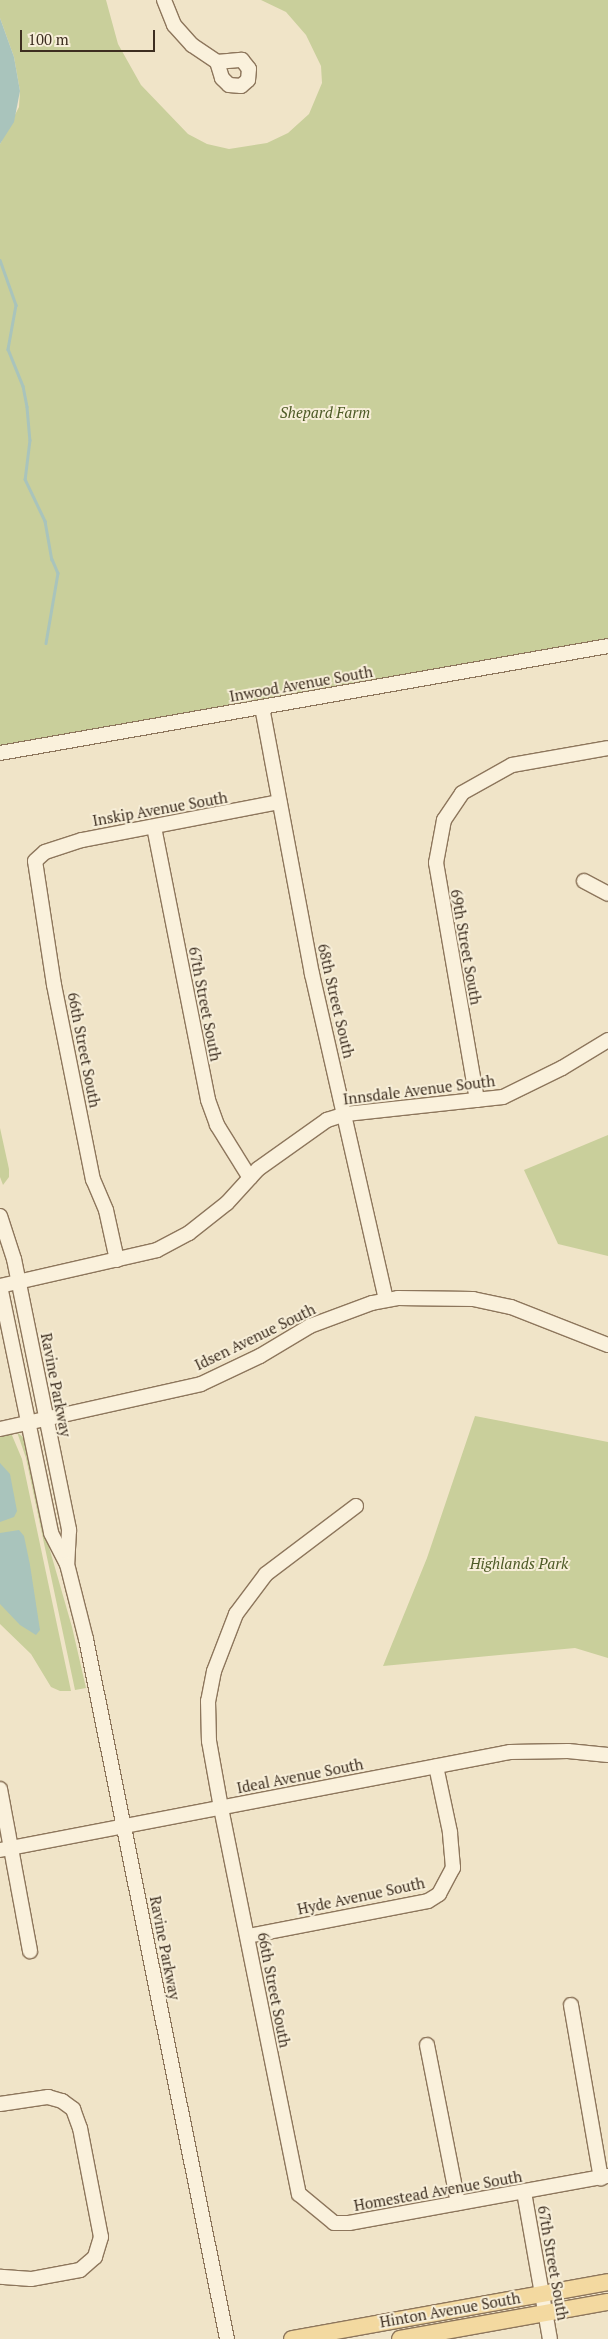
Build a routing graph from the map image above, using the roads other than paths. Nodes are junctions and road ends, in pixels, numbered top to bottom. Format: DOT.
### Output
graph roads {
  1 [pos="164,0"];
  2 [pos="217,62"];
  3 [pos="608,646"];
  4 [pos="262,707"];
  5 [pos="608,748"];
  6 [pos="0,753"];
  7 [pos="279,802"];
  8 [pos="154,827"];
  9 [pos="48,850"];
  10 [pos="584,881"];
  11 [pos="608,894"];
  12 [pos="608,1040"];
  13 [pos="477,1100"];
  14 [pos="346,1114"];
  15 [pos="250,1178"];
  16 [pos="0,1216"];
  17 [pos="117,1260"];
  18 [pos="18,1282"];
  19 [pos="0,1286"];
  20 [pos="386,1300"];
  21 [pos="608,1345"];
  22 [pos="46,1420"];
  23 [pos="28,1423"];
  24 [pos="0,1429"];
  25 [pos="356,1506"];
  26 [pos="67,1564"];
  27 [pos="608,1755"];
  28 [pos="436,1766"];
  29 [pos="0,1789"];
  30 [pos="221,1808"];
  31 [pos="124,1826"];
  32 [pos="5,1849"];
  33 [pos="248,1936"];
  34 [pos="30,1951"];
  35 [pos="571,2005"];
  36 [pos="427,2045"];
  37 [pos="0,2104"];
  38 [pos="605,2177"];
  39 [pos="295,2178"];
  40 [pos="524,2192"];
  41 [pos="458,2203"];
  42 [pos="0,2277"];
  43 [pos="608,2282"];
  44 [pos="542,2294"];
  45 [pos="608,2302"];
  46 [pos="546,2314"];
  47 [pos="227,2339"];
  48 [pos="292,2339"];
  49 [pos="400,2339"];
  50 [pos="550,2339"];
  1 -- 2 [label="street"];
  3 -- 4 [label="street, Inwood Avenue South"];
  4 -- 6 [label="street, Inwood Avenue South"];
  4 -- 7 [label="street, 68th Street South"];
  5 -- 13 [label="street, 69th Street South"];
  7 -- 8 [label="street, Inskip Avenue South"];
  7 -- 14 [label="street, 68th Street South"];
  8 -- 9 [label="street, Inskip Avenue South"];
  8 -- 15 [label="street, 67th Street South"];
  9 -- 17 [label="street, 66th Street South"];
  10 -- 11 [label="street"];
  12 -- 13 [label="street, Innsdale Avenue South"];
  13 -- 14 [label="street, Innsdale Avenue South"];
  14 -- 15 [label="street, Innsdale Avenue South"];
  14 -- 20 [label="street, 68th Street South"];
  15 -- 17 [label="street, Innsdale Avenue South"];
  16 -- 18 [label="street, Ravine Parkway"];
  17 -- 18 [label="street, Innsdale Avenue South"];
  18 -- 19 [label="street, Innsdale Avenue South"];
  18 -- 22 [label="street, Ravine Parkway"];
  19 -- 23 [label="street, Ravine Parkway"];
  20 -- 21 [label="street, Idsen Avenue South"];
  20 -- 22 [label="street, Idsen Avenue South"];
  22 -- 23 [label="street, Idsen Avenue South"];
  22 -- 26 [label="street, Ravine Parkway"];
  23 -- 24 [label="street, Idsen Avenue South"];
  23 -- 26 [label="street, Ravine Parkway"];
  25 -- 30 [label="street, 66th Street South"];
  26 -- 31 [label="street, Ravine Parkway"];
  27 -- 28 [label="street, Ideal Avenue South"];
  28 -- 30 [label="street, Ideal Avenue South"];
  28 -- 33 [label="street, Hyde Avenue South"];
  29 -- 32 [label="street"];
  30 -- 31 [label="street, Ideal Avenue South"];
  30 -- 33 [label="street, 66th Street South"];
  31 -- 32 [label="street, Ideal Avenue South"];
  31 -- 47 [label="street, Ravine Parkway"];
  32 -- 34 [label="street"];
  33 -- 39 [label="street, 66th Street South"];
  35 -- 38 [label="street"];
  36 -- 41 [label="street"];
  37 -- 42 [label="street"];
  38 -- 40 [label="street, Homestead Avenue South"];
  39 -- 41 [label="street, Homestead Avenue South"];
  40 -- 41 [label="street, Homestead Avenue South"];
  40 -- 44 [label="street, 67th Street South"];
  43 -- 44 [label="main road, Hinton Avenue South"];
  44 -- 46 [label="street, 67th Street South"];
  44 -- 48 [label="main road, Hinton Avenue South"];
  45 -- 46 [label="main road, Hinton Avenue South"];
  46 -- 49 [label="main road, Hinton Avenue South"];
  46 -- 50 [label="street, 67th Street South"];
}
